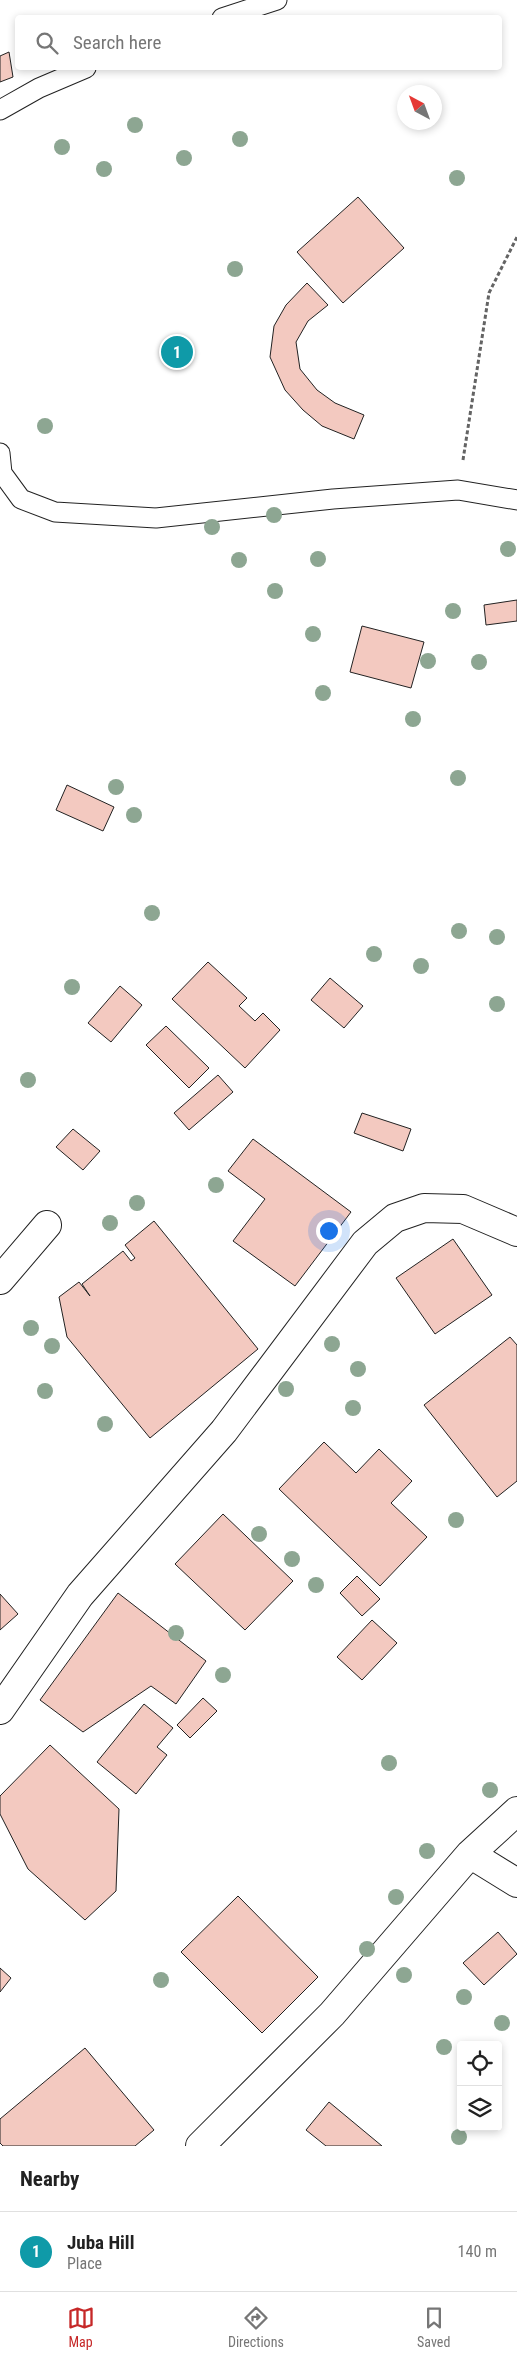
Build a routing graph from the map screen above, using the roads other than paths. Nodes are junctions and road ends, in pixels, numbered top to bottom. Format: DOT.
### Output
graph roads {
  1 [pos="277,0"];
  2 [pos="231,15"];
  3 [pos="81,70"];
  4 [pos="0,110"];
  5 [pos="0,453"];
  6 [pos="517,500"];
  7 [pos="47,1225"];
  8 [pos="517,1232"];
  9 [pos="0,1280"];
  10 [pos="0,1710"];
  11 [pos="517,1811"];
  12 [pos="470,1854"];
  13 [pos="517,1883"];
  14 [pos="200,2146"];
  1 -- 2 [label="lane"];
  3 -- 4 [label="lane"];
  5 -- 6 [label="lane"];
  7 -- 9 [label="street"];
  8 -- 10 [label="street"];
  11 -- 12 [label="street"];
  12 -- 13 [label="street"];
  12 -- 14 [label="street"];
}
